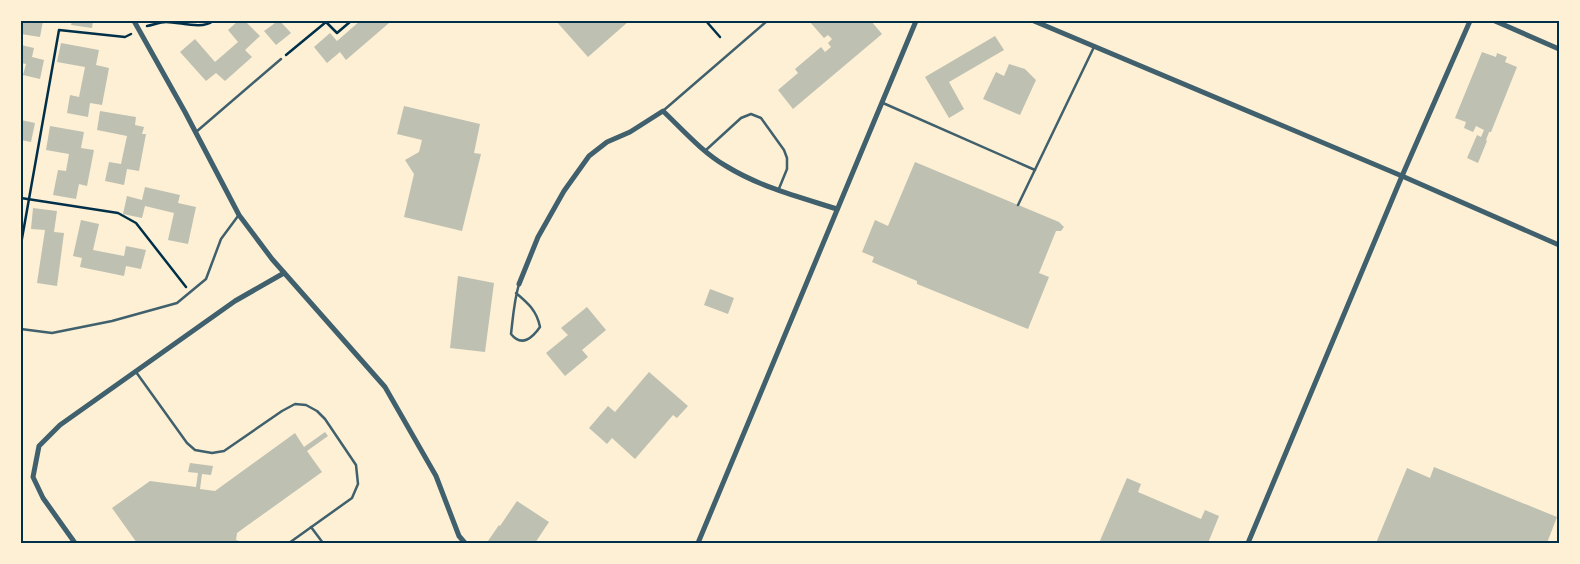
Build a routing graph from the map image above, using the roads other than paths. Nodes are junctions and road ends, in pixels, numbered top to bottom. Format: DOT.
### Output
graph roads {
  1 [pos="134,21"];
  2 [pos="767,21"];
  3 [pos="916,21"];
  4 [pos="1034,21"];
  5 [pos="1470,21"];
  6 [pos="1496,21"];
  7 [pos="1094,47"];
  8 [pos="1559,49"];
  9 [pos="281,59"];
  10 [pos="882,103"];
  11 [pos="662,111"];
  12 [pos="196,132"];
  13 [pos="704,151"];
  14 [pos="1035,170"];
  15 [pos="1402,176"];
  16 [pos="778,191"];
  17 [pos="1018,205"];
  18 [pos="836,209"];
  19 [pos="239,215"];
  20 [pos="1559,245"];
  21 [pos="284,273"];
  22 [pos="519,284"];
  23 [pos="516,293"];
  24 [pos="21,329"];
  25 [pos="136,372"];
  26 [pos="311,527"];
  27 [pos="75,543"];
  28 [pos="288,543"];
  29 [pos="323,543"];
  30 [pos="465,543"];
  31 [pos="698,543"];
  32 [pos="1248,543"];
  1 -- 12 [label="street"];
  2 -- 11 [label="lane"];
  3 -- 10 [label="street"];
  4 -- 7 [label="street"];
  5 -- 15 [label="street"];
  6 -- 8 [label="street"];
  7 -- 14 [label="lane"];
  7 -- 15 [label="street"];
  9 -- 12 [label="lane"];
  10 -- 14 [label="lane"];
  10 -- 18 [label="street"];
  11 -- 13 [label="street"];
  11 -- 22 [label="street"];
  12 -- 19 [label="street"];
  13 -- 16 [label="street"];
  13 -- 16 [label="lane"];
  14 -- 17 [label="lane"];
  15 -- 20 [label="street"];
  15 -- 32 [label="street"];
  16 -- 18 [label="street"];
  18 -- 31 [label="street"];
  19 -- 21 [label="street"];
  19 -- 24 [label="lane"];
  21 -- 25 [label="street"];
  21 -- 30 [label="street"];
  22 -- 23 [label="lane"];
  23 -- 23 [label="lane"];
  25 -- 26 [label="lane"];
  25 -- 27 [label="street"];
  26 -- 28 [label="lane"];
  26 -- 29 [label="lane"];
}
